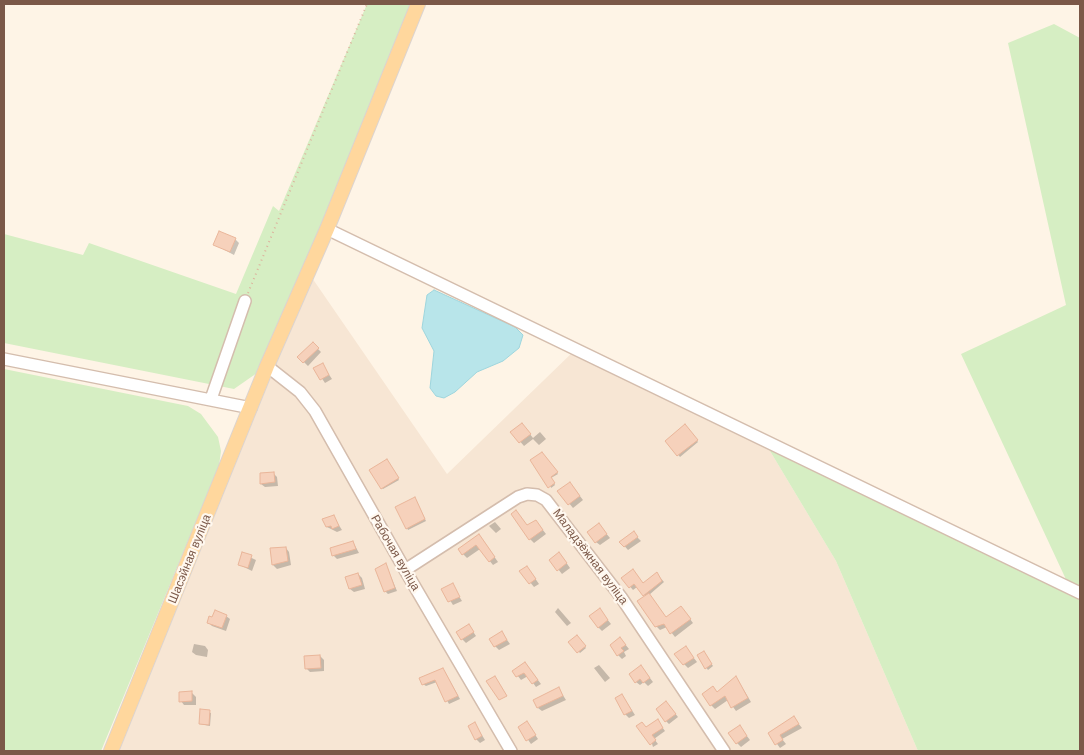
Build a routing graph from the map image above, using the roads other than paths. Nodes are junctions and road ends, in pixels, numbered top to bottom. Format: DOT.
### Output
graph roads {
  1 [pos="418,4"];
  2 [pos="327,229"];
  3 [pos="245,302"];
  4 [pos="4,359"];
  5 [pos="267,366"];
  6 [pos="212,399"];
  7 [pos="251,408"];
  8 [pos="405,570"];
  9 [pos="1080,593"];
  10 [pos="111,751"];
  11 [pos="511,751"];
  12 [pos="724,751"];
  1 -- 2 [label="main road, Шасэйная вуліца"];
  2 -- 5 [label="main road, Шасэйная вуліца"];
  2 -- 9 [label="street"];
  3 -- 6 [label="street"];
  4 -- 6 [label="street"];
  5 -- 7 [label="main road, Шасэйная вуліца"];
  5 -- 8 [label="street, Рабочая вуліца"];
  6 -- 7 [label="street"];
  7 -- 10 [label="main road, Шасэйная вуліца"];
  8 -- 11 [label="street, Рабочая вуліца"];
  8 -- 12 [label="street, Маладзёжная вуліца"];
}
